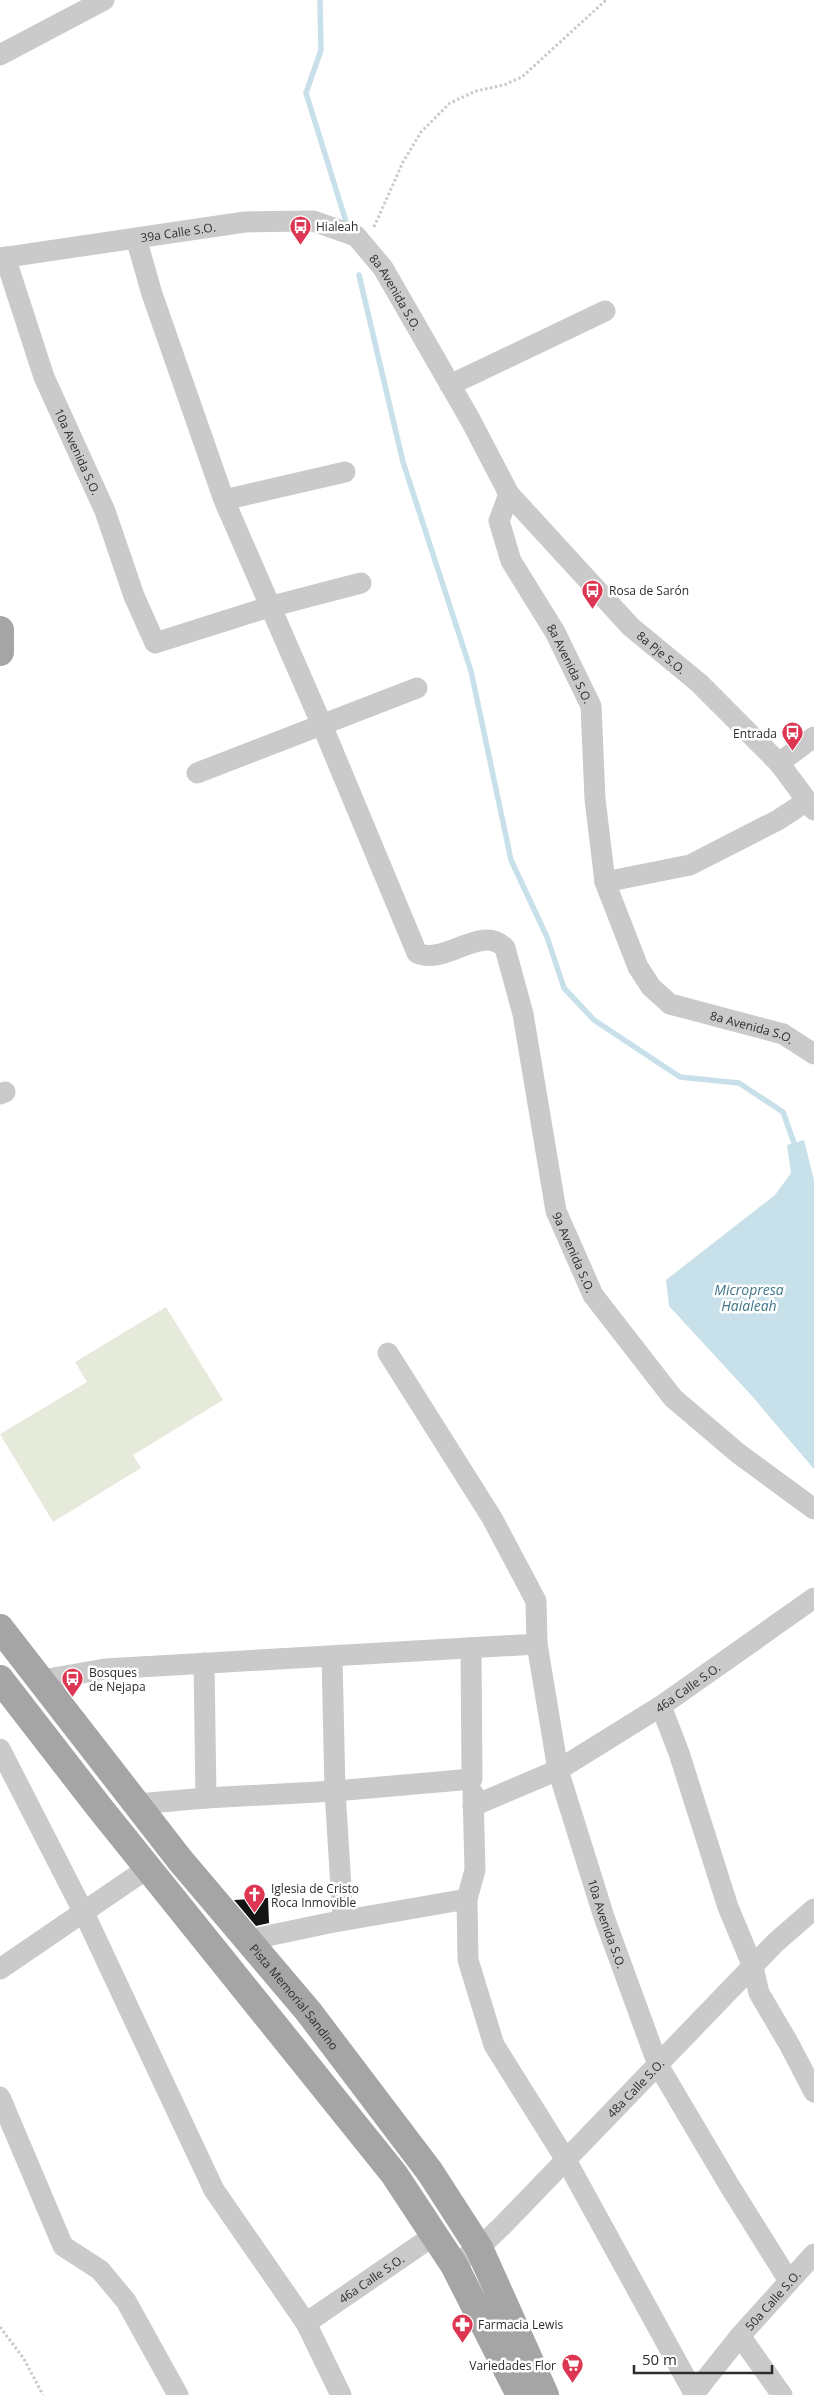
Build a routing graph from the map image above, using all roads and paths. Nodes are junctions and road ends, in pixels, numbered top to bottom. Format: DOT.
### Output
graph roads {
  1 [pos="104,0"];
  2 [pos="606,0"];
  3 [pos="0,55"];
  4 [pos="136,238"];
  5 [pos="361,241"];
  6 [pos="2,258"];
  7 [pos="605,311"];
  8 [pos="450,385"];
  9 [pos="345,472"];
  10 [pos="509,494"];
  11 [pos="224,500"];
  12 [pos="361,583"];
  13 [pos="269,607"];
  14 [pos="0,630"];
  15 [pos="0,652"];
  16 [pos="417,688"];
  17 [pos="322,725"];
  18 [pos="814,737"];
  19 [pos="779,763"];
  20 [pos="197,773"];
  21 [pos="810,806"];
  22 [pos="605,882"];
  23 [pos="814,1054"];
  24 [pos="388,1353"];
  25 [pos="814,1509"];
  26 [pos="814,1598"];
  27 [pos="0,1628"];
  28 [pos="538,1644"];
  29 [pos="471,1648"];
  30 [pos="332,1656"];
  31 [pos="204,1663"];
  32 [pos="0,1679"];
  33 [pos="42,1680"];
  34 [pos="661,1706"];
  35 [pos="0,1749"];
  36 [pos="558,1770"];
  37 [pos="472,1779"];
  38 [pos="335,1791"];
  39 [pos="206,1798"];
  40 [pos="137,1804"];
  41 [pos="473,1806"];
  42 [pos="148,1868"];
  43 [pos="467,1899"];
  44 [pos="814,1908"];
  45 [pos="84,1913"];
  46 [pos="343,1920"];
  47 [pos="248,1940"];
  48 [pos="753,1967"];
  49 [pos="0,1969"];
  50 [pos="658,2065"];
  51 [pos="814,2092"];
  52 [pos="0,2097"];
  53 [pos="566,2160"];
  54 [pos="436,2234"];
  55 [pos="479,2248"];
  56 [pos="814,2254"];
  57 [pos="454,2265"];
  58 [pos="789,2281"];
  59 [pos="306,2323"];
  60 [pos="0,2328"];
  61 [pos="740,2336"];
  62 [pos="516,2394"];
  63 [pos="44,2395"];
  64 [pos="178,2395"];
  65 [pos="341,2395"];
  66 [pos="545,2395"];
  67 [pos="694,2395"];
  68 [pos="782,2395"];
  1 -- 3 [label="street"];
  2 -- 5 [label="path"];
  4 -- 5 [label="street, 39a Calle S.O."];
  4 -- 6 [label="street, 39a Calle S.O."];
  4 -- 11 [label="street"];
  5 -- 8 [label="street, 8a Avenida S.O."];
  6 -- 13 [label="street, 10a Avenida S.O."];
  7 -- 8 [label="street"];
  8 -- 10 [label="street, 8a Avenida S.O."];
  9 -- 11 [label="street"];
  10 -- 19 [label="street, 8a Pje S.O."];
  10 -- 22 [label="street, 8a Avenida S.O."];
  11 -- 13 [label="street"];
  12 -- 13 [label="street"];
  13 -- 17 [label="street"];
  14 -- 15 [label="main road"];
  16 -- 17 [label="street"];
  17 -- 20 [label="street"];
  17 -- 25 [label="street, 9a Avenida S.O."];
  18 -- 19 [label="street"];
  19 -- 21 [label="street, 8a Pje S.O."];
  21 -- 22 [label="street"];
  22 -- 23 [label="street, 8a Avenida S.O."];
  24 -- 28 [label="street, 10a Avenida S.O."];
  26 -- 34 [label="street, 46a Calle S.O."];
  27 -- 33 [label="main road, Pista Memorial Sandino"];
  28 -- 29 [label="street"];
  28 -- 36 [label="street, 10a Avenida S.O."];
  29 -- 30 [label="street"];
  29 -- 37 [label="street"];
  30 -- 31 [label="street"];
  30 -- 38 [label="street"];
  31 -- 33 [label="street"];
  31 -- 39 [label="street"];
  32 -- 42 [label="main road"];
  33 -- 40 [label="main road, Pista Memorial Sandino"];
  34 -- 36 [label="street, 46a Calle S.O."];
  34 -- 48 [label="street"];
  35 -- 45 [label="street"];
  36 -- 41 [label="street, 46a Calle S.O."];
  36 -- 50 [label="street, 10a Avenida S.O."];
  37 -- 38 [label="street"];
  37 -- 41 [label="street"];
  38 -- 39 [label="street"];
  38 -- 46 [label="street"];
  39 -- 40 [label="street"];
  40 -- 47 [label="main road, Pista Memorial Sandino"];
  41 -- 43 [label="street"];
  42 -- 45 [label="street"];
  42 -- 54 [label="main road"];
  43 -- 46 [label="street"];
  43 -- 53 [label="street"];
  44 -- 48 [label="street, 48a Calle S.O."];
  45 -- 49 [label="street"];
  45 -- 59 [label="street"];
  46 -- 47 [label="street"];
  47 -- 55 [label="main road, Pista Memorial Sandino"];
  48 -- 50 [label="street, 48a Calle S.O."];
  48 -- 51 [label="street"];
  50 -- 53 [label="street, 48a Calle S.O."];
  50 -- 58 [label="street, 10a Avenida S.O."];
  52 -- 64 [label="street"];
  53 -- 55 [label="street, 48a Calle S.O."];
  53 -- 67 [label="street"];
  54 -- 57 [label="main road"];
  54 -- 59 [label="street, 46a Calle S.O."];
  55 -- 57 [label="street, 48a Calle S.O."];
  55 -- 66 [label="main road, Pista Memorial Sandino"];
  56 -- 58 [label="street, 50a Calle S.O."];
  57 -- 62 [label="main road"];
  58 -- 61 [label="street, 50a Calle S.O."];
  59 -- 65 [label="street"];
  60 -- 63 [label="path"];
  61 -- 67 [label="street, 50a Calle S.O."];
  61 -- 68 [label="street"];
}
